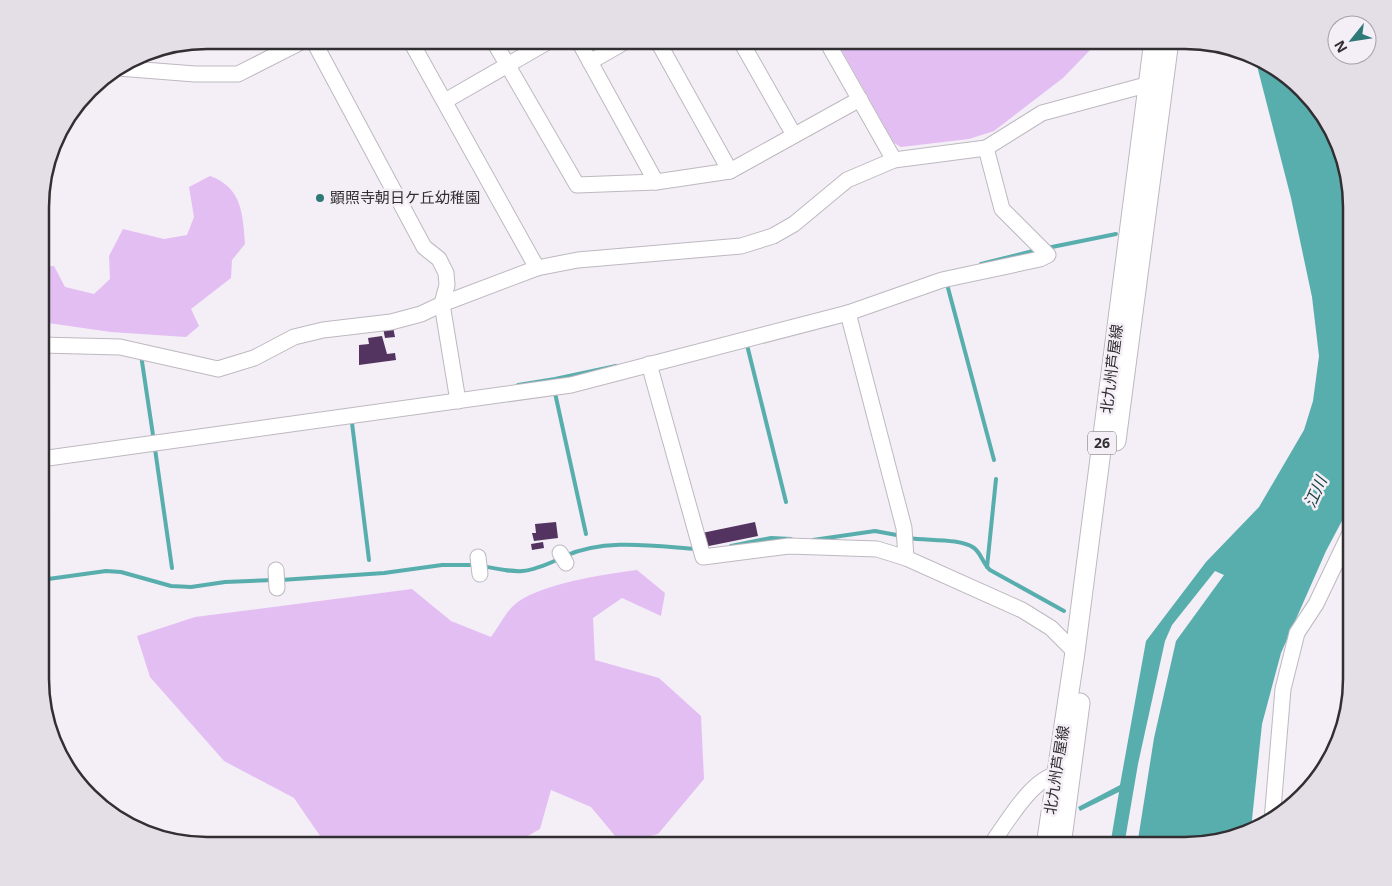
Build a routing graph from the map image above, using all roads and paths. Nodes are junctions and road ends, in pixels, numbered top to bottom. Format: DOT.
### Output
graph roads {
  1 [pos="287,49"];
  2 [pos="318,49"];
  3 [pos="415,49"];
  4 [pos="498,49"];
  5 [pos="535,49"];
  6 [pos="583,49"];
  7 [pos="612,49"];
  8 [pos="662,49"];
  9 [pos="745,49"];
  10 [pos="831,49"];
  11 [pos="1154,49"];
  12 [pos="1166,49"];
  13 [pos="590,62"];
  14 [pos="507,65"];
  15 [pos="130,69"];
  16 [pos="1156,82"];
  17 [pos="860,99"];
  18 [pos="445,100"];
  19 [pos="794,135"];
  20 [pos="986,148"];
  21 [pos="894,160"];
  22 [pos="730,171"];
  23 [pos="656,182"];
  24 [pos="537,268"];
  25 [pos="442,304"];
  26 [pos="848,313"];
  27 [pos="49,345"];
  28 [pos="649,364"];
  29 [pos="458,401"];
  30 [pos="49,458"];
  31 [pos="1343,548"];
  32 [pos="478,557"];
  33 [pos="906,558"];
  34 [pos="276,570"];
  35 [pos="480,574"];
  36 [pos="277,588"];
  37 [pos="1075,652"];
  38 [pos="1064,773"];
  39 [pos="1273,811"];
  40 [pos="997,837"];
  41 [pos="1048,837"];
  42 [pos="1060,837"];
  1 -- 15 [label="street"];
  2 -- 25 [label="street"];
  3 -- 18 [label="street"];
  4 -- 14 [label="street"];
  5 -- 14 [label="street"];
  6 -- 13 [label="street"];
  7 -- 13 [label="street"];
  8 -- 22 [label="street"];
  9 -- 19 [label="street"];
  10 -- 17 [label="street"];
  11 -- 16 [label="main road, 北九州芦屋線 / 26"];
  12 -- 16 [label="main road, 北九州芦屋線 / 26"];
  13 -- 23 [label="street"];
  14 -- 18 [label="street"];
  14 -- 23 [label="street"];
  16 -- 20 [label="street"];
  16 -- 37 [label="main road, 北九州芦屋線 / 26"];
  16 -- 38 [label="main road, 北九州芦屋線 / 26"];
  17 -- 19 [label="street"];
  17 -- 21 [label="street"];
  18 -- 24 [label="street"];
  19 -- 22 [label="street"];
  20 -- 21 [label="street"];
  20 -- 26 [label="street"];
  21 -- 24 [label="street"];
  22 -- 23 [label="street"];
  24 -- 25 [label="street"];
  25 -- 27 [label="street"];
  25 -- 29 [label="street"];
  26 -- 28 [label="street"];
  26 -- 33 [label="street"];
  28 -- 29 [label="street"];
  28 -- 33 [label="street"];
  29 -- 30 [label="street"];
  31 -- 39 [label="street"];
  32 -- 35 [label="street"];
  33 -- 37 [label="street"];
  34 -- 36 [label="street"];
  37 -- 38 [label="main road, 北九州芦屋線 / 26"];
  38 -- 40 [label="street"];
  38 -- 41 [label="main road, 北九州芦屋線 / 26"];
  38 -- 42 [label="main road, 北九州芦屋線 / 26"];
}
